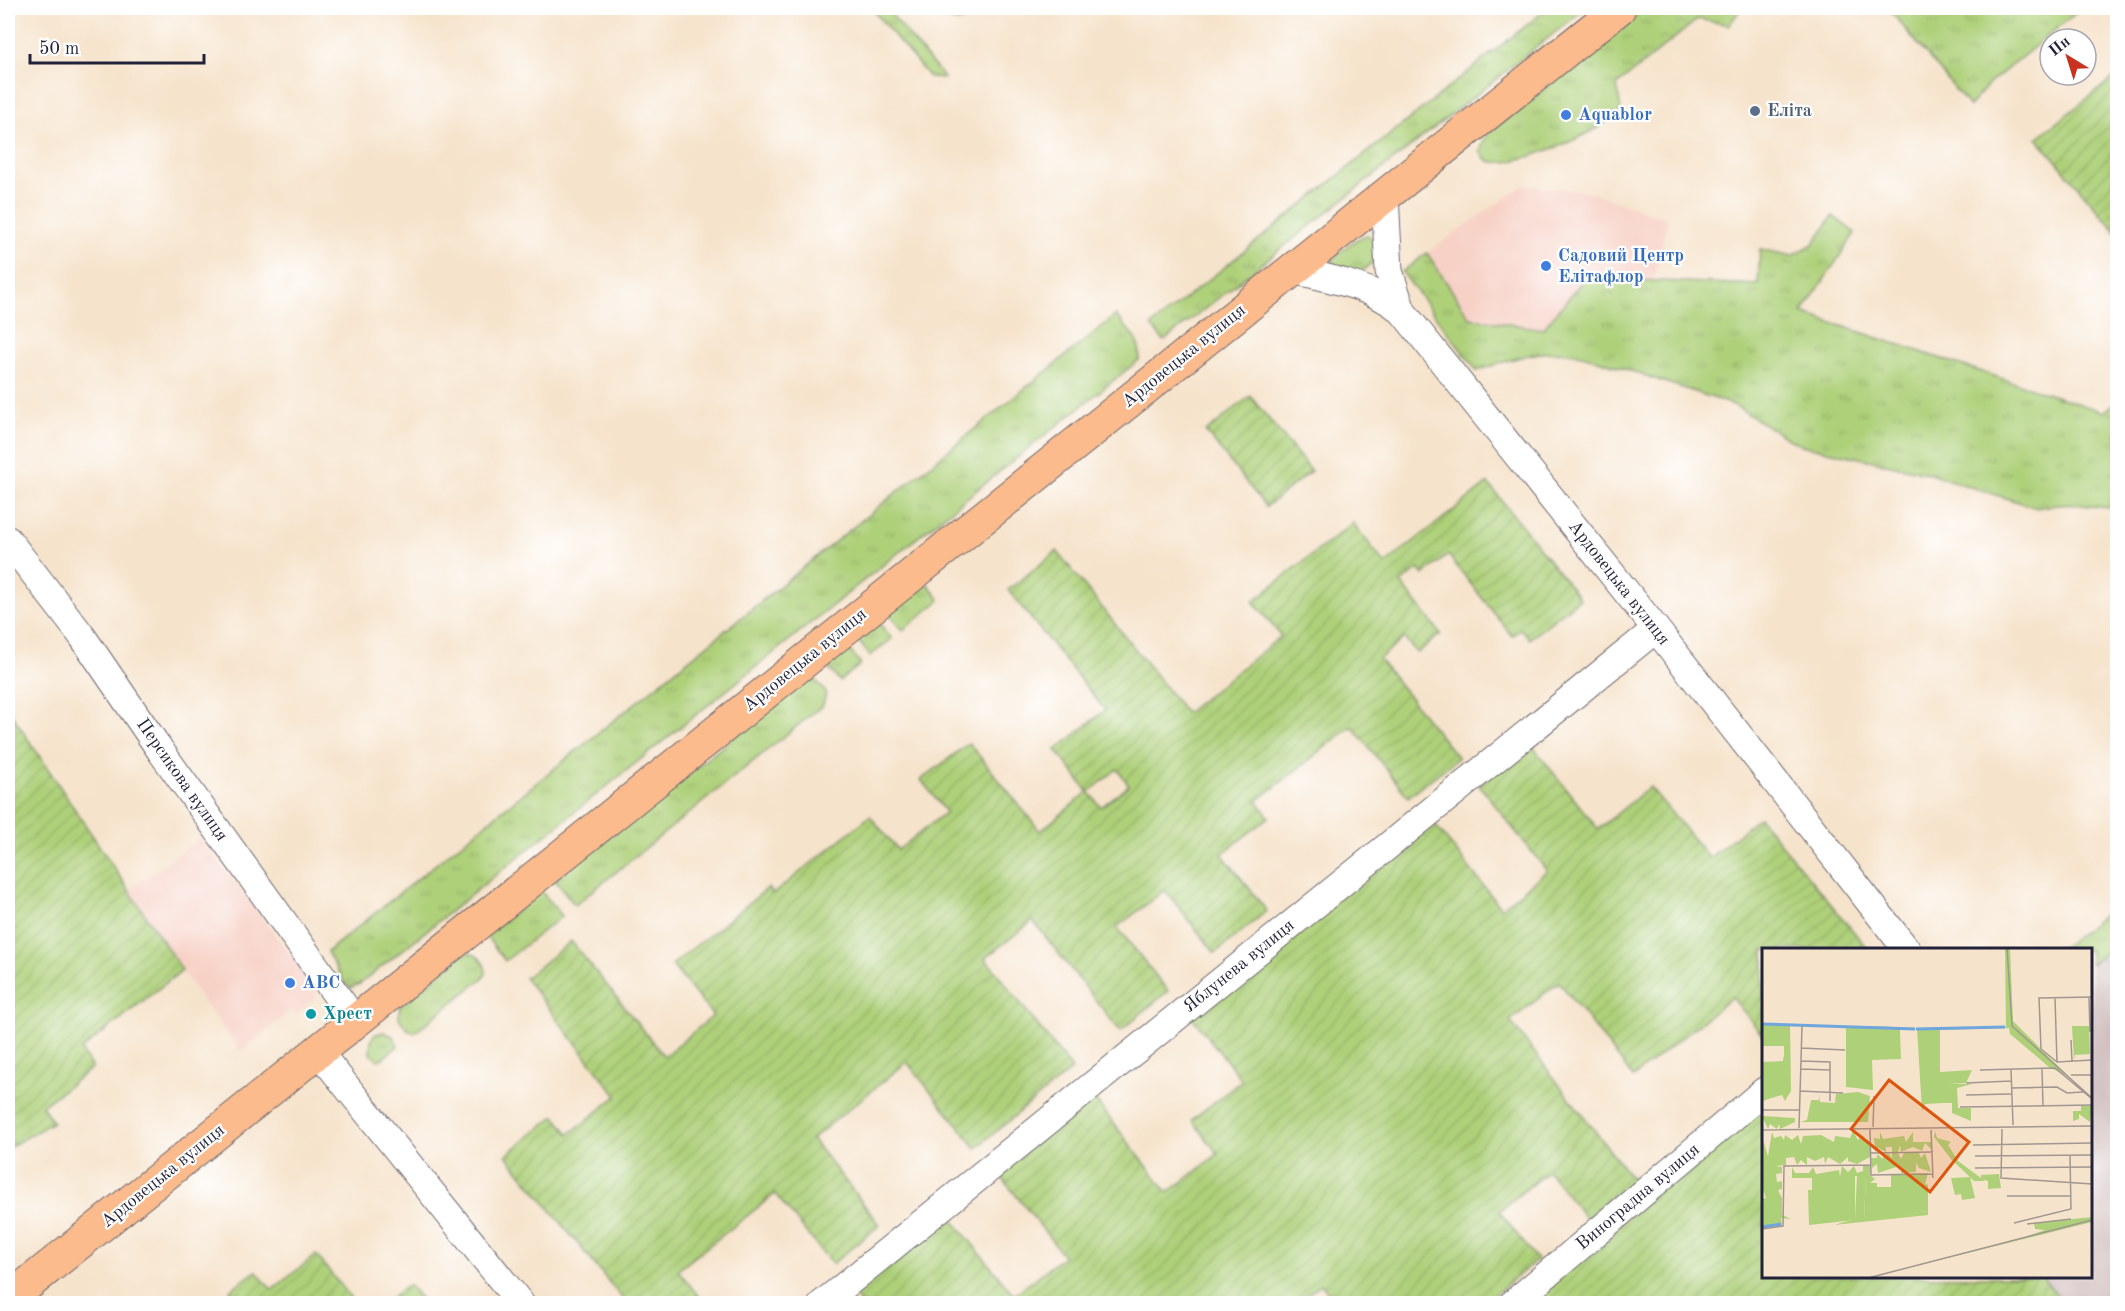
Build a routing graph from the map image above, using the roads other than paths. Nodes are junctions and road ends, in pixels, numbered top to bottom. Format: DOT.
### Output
graph roads {
  1 [pos="1619,8"];
  2 [pos="1385,195"];
  3 [pos="1292,270"];
  4 [pos="1402,311"];
  5 [pos="8,540"];
  6 [pos="1652,632"];
  7 [pos="1905,948"];
  8 [pos="355,1022"];
  9 [pos="318,1051"];
  10 [pos="1762,1093"];
  11 [pos="8,1300"];
  12 [pos="521,1304"];
  13 [pos="822,1304"];
  14 [pos="1512,1304"];
  1 -- 2 [label="highway, Ардовецька вулиця"];
  2 -- 3 [label="highway, Ардовецька вулиця"];
  2 -- 4 [label="street"];
  3 -- 4 [label="street, Ардовецька вулиця"];
  3 -- 8 [label="highway, Ардовецька вулиця"];
  4 -- 6 [label="street, Ардовецька вулиця"];
  5 -- 8 [label="street, Персикова вулиця"];
  6 -- 7 [label="street, Ардовецька вулиця"];
  6 -- 13 [label="street, Яблунева вулиця"];
  8 -- 9 [label="highway, Ардовецька вулиця"];
  9 -- 11 [label="highway, Ардовецька вулиця"];
  9 -- 12 [label="street"];
  10 -- 14 [label="street, Виноградна вулиця"];
}
